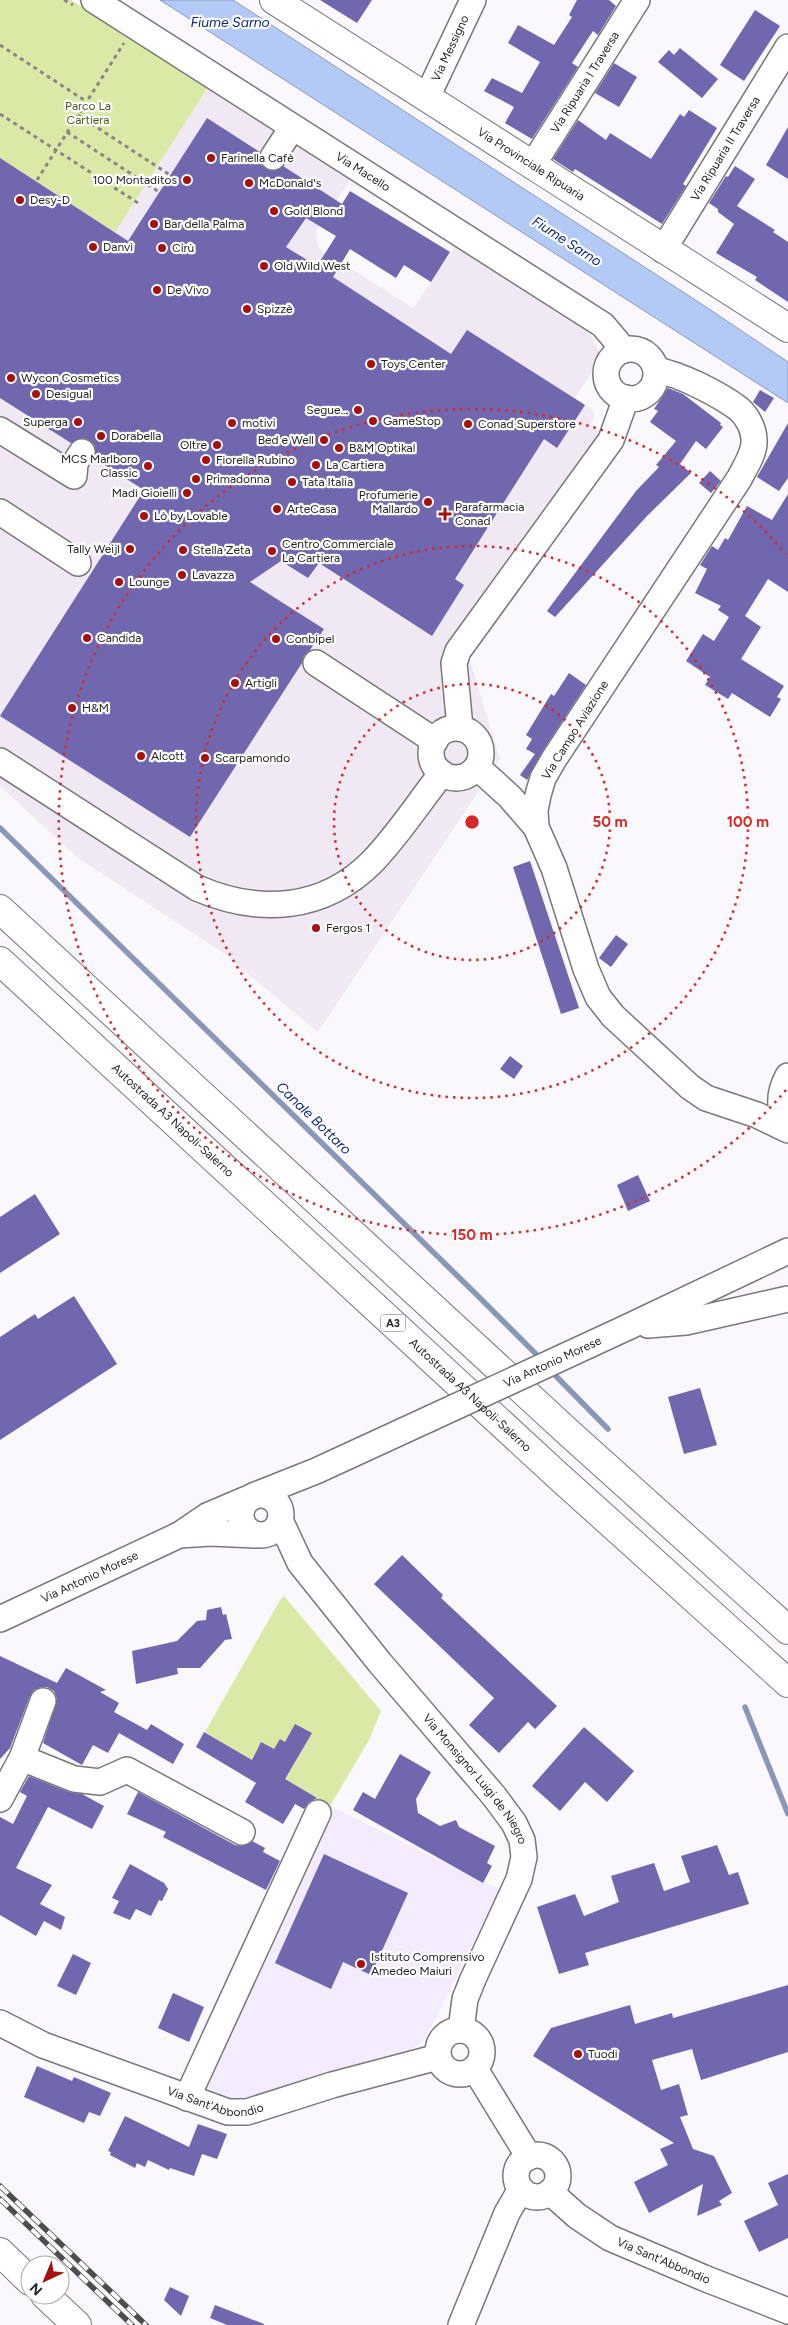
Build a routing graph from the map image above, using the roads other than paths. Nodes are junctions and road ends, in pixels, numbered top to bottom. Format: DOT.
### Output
graph roads {
  1 [pos="94,0"];
  2 [pos="274,0"];
  3 [pos="473,0"];
  4 [pos="637,0"];
  5 [pos="788,47"];
  6 [pos="427,97"];
  7 [pos="292,128"];
  8 [pos="273,157"];
  9 [pos="532,166"];
  10 [pos="663,250"];
  11 [pos="788,328"];
  12 [pos="624,350"];
  13 [pos="656,370"];
  14 [pos="626,398"];
  15 [pos="0,430"];
  16 [pos="82,452"];
  17 [pos="0,512"];
  18 [pos="78,563"];
  19 [pos="316,663"];
  20 [pos="460,728"];
  21 [pos="435,740"];
  22 [pos="0,761"];
  23 [pos="477,767"];
  24 [pos="442,773"];
  25 [pos="536,827"];
  26 [pos="0,909"];
  27 [pos="0,961"];
  28 [pos="786,1079"];
  29 [pos="738,1109"];
  30 [pos="788,1128"];
  31 [pos="788,1251"];
  32 [pos="788,1299"];
  33 [pos="628,1327"];
  34 [pos="316,1472"];
  35 [pos="250,1498"];
  36 [pos="281,1518"];
  37 [pos="179,1535"];
  38 [pos="258,1535"];
  39 [pos="300,1563"];
  40 [pos="0,1619"];
  41 [pos="788,1630"];
  42 [pos="788,1683"];
  43 [pos="43,1701"];
  44 [pos="22,1758"];
  45 [pos="0,1799"];
  46 [pos="318,1813"];
  47 [pos="242,1832"];
  48 [pos="0,2023"];
  49 [pos="461,2030"];
  50 [pos="438,2057"];
  51 [pos="475,2069"];
  52 [pos="187,2098"];
  53 [pos="529,2157"];
  54 [pos="521,2190"];
  55 [pos="550,2192"];
  56 [pos="0,2252"];
  57 [pos="20,2271"];
  58 [pos="56,2305"];
  59 [pos="788,2311"];
  60 [pos="77,2325"];
  61 [pos="461,2325"];
  1 -- 7 [label="street, Via Macello"];
  2 -- 6 [label="main road, Via Provinciale Ripuaria"];
  3 -- 6 [label="street, Via Messigno"];
  4 -- 9 [label="street, Via Ripuaria I Traversa"];
  5 -- 10 [label="street, Via Ripuaria II Traversa"];
  6 -- 9 [label="main road, Via Provinciale Ripuaria"];
  7 -- 8 [label="street"];
  7 -- 12 [label="street, Via Macello"];
  9 -- 10 [label="main road, Via Provinciale Ripuaria"];
  10 -- 11 [label="main road, Via Provinciale Ripuaria"];
  12 -- 13 [label="street"];
  12 -- 14 [label="street"];
  13 -- 14 [label="street"];
  13 -- 25 [label="street, Via Campo Aviazione"];
  14 -- 20 [label="street"];
  15 -- 16 [label="street"];
  17 -- 18 [label="street"];
  19 -- 21 [label="street"];
  20 -- 21 [label="street"];
  20 -- 23 [label="street"];
  21 -- 24 [label="street"];
  22 -- 24 [label="street"];
  23 -- 24 [label="street"];
  23 -- 25 [label="street"];
  25 -- 29 [label="street, Via Campo Aviazione"];
  26 -- 41 [label="main road"];
  27 -- 42 [label="main road, Autostrada A3 Napoli-Salerno / A3"];
  28 -- 29 [label="street"];
  28 -- 30 [label="street"];
  29 -- 30 [label="street, Via Campo Aviazione"];
  31 -- 33 [label="street, Via Antonio Morese"];
  32 -- 33 [label="street"];
  33 -- 34 [label="street, Via Antonio Morese, bridge"];
  34 -- 35 [label="street, Via Antonio Morese"];
  34 -- 36 [label="street, Via Antonio Morese"];
  35 -- 36 [label="street"];
  35 -- 37 [label="street, Via Antonio Morese"];
  35 -- 38 [label="street"];
  36 -- 38 [label="street, Via Antonio Morese"];
  36 -- 39 [label="street"];
  37 -- 38 [label="street, Via Antonio Morese"];
  37 -- 40 [label="street, Via Antonio Morese"];
  38 -- 39 [label="street"];
  39 -- 49 [label="street, Via Monsignor Luigi de Niegro"];
  43 -- 44 [label="street"];
  44 -- 45 [label="street"];
  44 -- 47 [label="street"];
  46 -- 52 [label="street"];
  48 -- 52 [label="street, Via Sant'Abbondio"];
  49 -- 50 [label="street"];
  49 -- 51 [label="street"];
  50 -- 51 [label="street"];
  50 -- 52 [label="street, Via Sant'Abbondio"];
  51 -- 53 [label="street"];
  53 -- 54 [label="street"];
  53 -- 55 [label="street"];
  54 -- 55 [label="street"];
  54 -- 61 [label="street"];
  55 -- 59 [label="street, Via Sant'Abbondio"];
  56 -- 57 [label="main road"];
  58 -- 60 [label="main road"];
}
